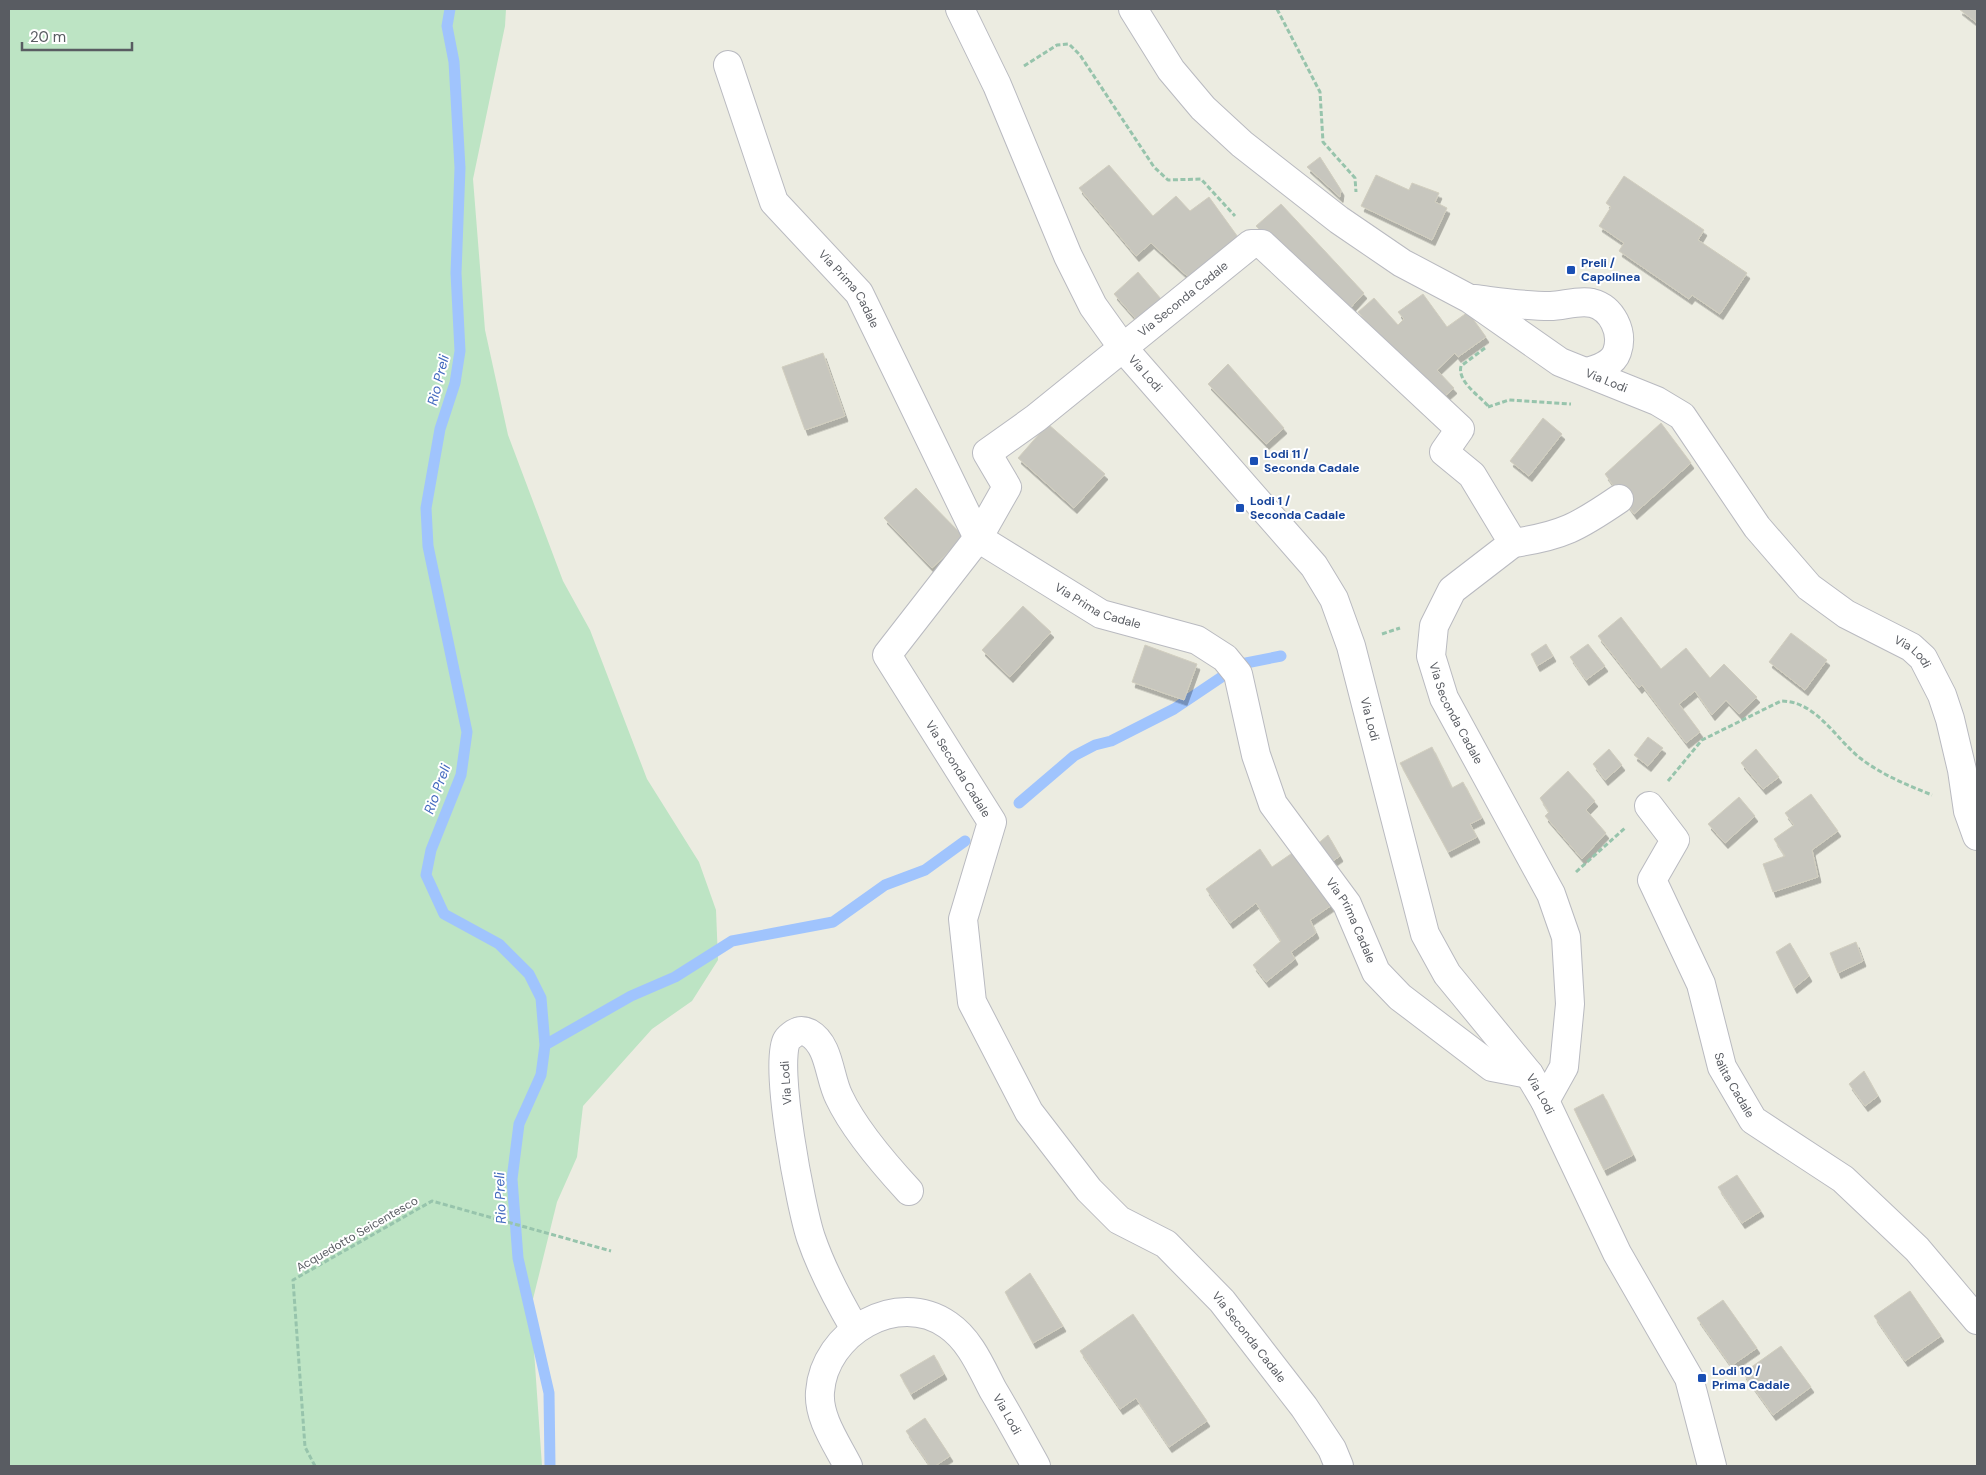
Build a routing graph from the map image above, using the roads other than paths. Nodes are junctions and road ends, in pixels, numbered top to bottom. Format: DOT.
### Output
graph roads {
  1 [pos="960,9"];
  2 [pos="1133,9"];
  3 [pos="728,65"];
  4 [pos="1470,298"];
  5 [pos="1123,348"];
  6 [pos="1587,372"];
  7 [pos="1618,499"];
  8 [pos="978,538"];
  9 [pos="1513,543"];
  10 [pos="1650,806"];
  11 [pos="1975,832"];
  12 [pos="1529,1074"];
  13 [pos="1545,1101"];
  14 [pos="909,1191"];
  15 [pos="1977,1320"];
  16 [pos="855,1329"];
  17 [pos="848,1466"];
  18 [pos="1036,1466"];
  19 [pos="1339,1466"];
  20 [pos="1712,1466"];
  1 -- 5 [label="street, Via Lodi"];
  2 -- 4 [label="street, Via Lodi"];
  3 -- 8 [label="street, Via Prima Cadale"];
  4 -- 6 [label="street, Via Lodi"];
  4 -- 6 [label="street"];
  5 -- 8 [label="street, Via Seconda Cadale"];
  5 -- 9 [label="street, Via Seconda Cadale"];
  5 -- 12 [label="street, Via Lodi"];
  6 -- 11 [label="street, Via Lodi"];
  7 -- 9 [label="street"];
  8 -- 12 [label="street, Via Prima Cadale"];
  8 -- 19 [label="street, Via Seconda Cadale"];
  9 -- 13 [label="street, Via Seconda Cadale"];
  10 -- 15 [label="street, Salita Cadale"];
  12 -- 13 [label="street, Via Lodi"];
  13 -- 20 [label="street, Via Lodi"];
  14 -- 16 [label="street, Via Lodi"];
  16 -- 17 [label="street, Via Lodi"];
  16 -- 18 [label="street, Via Lodi"];
}
